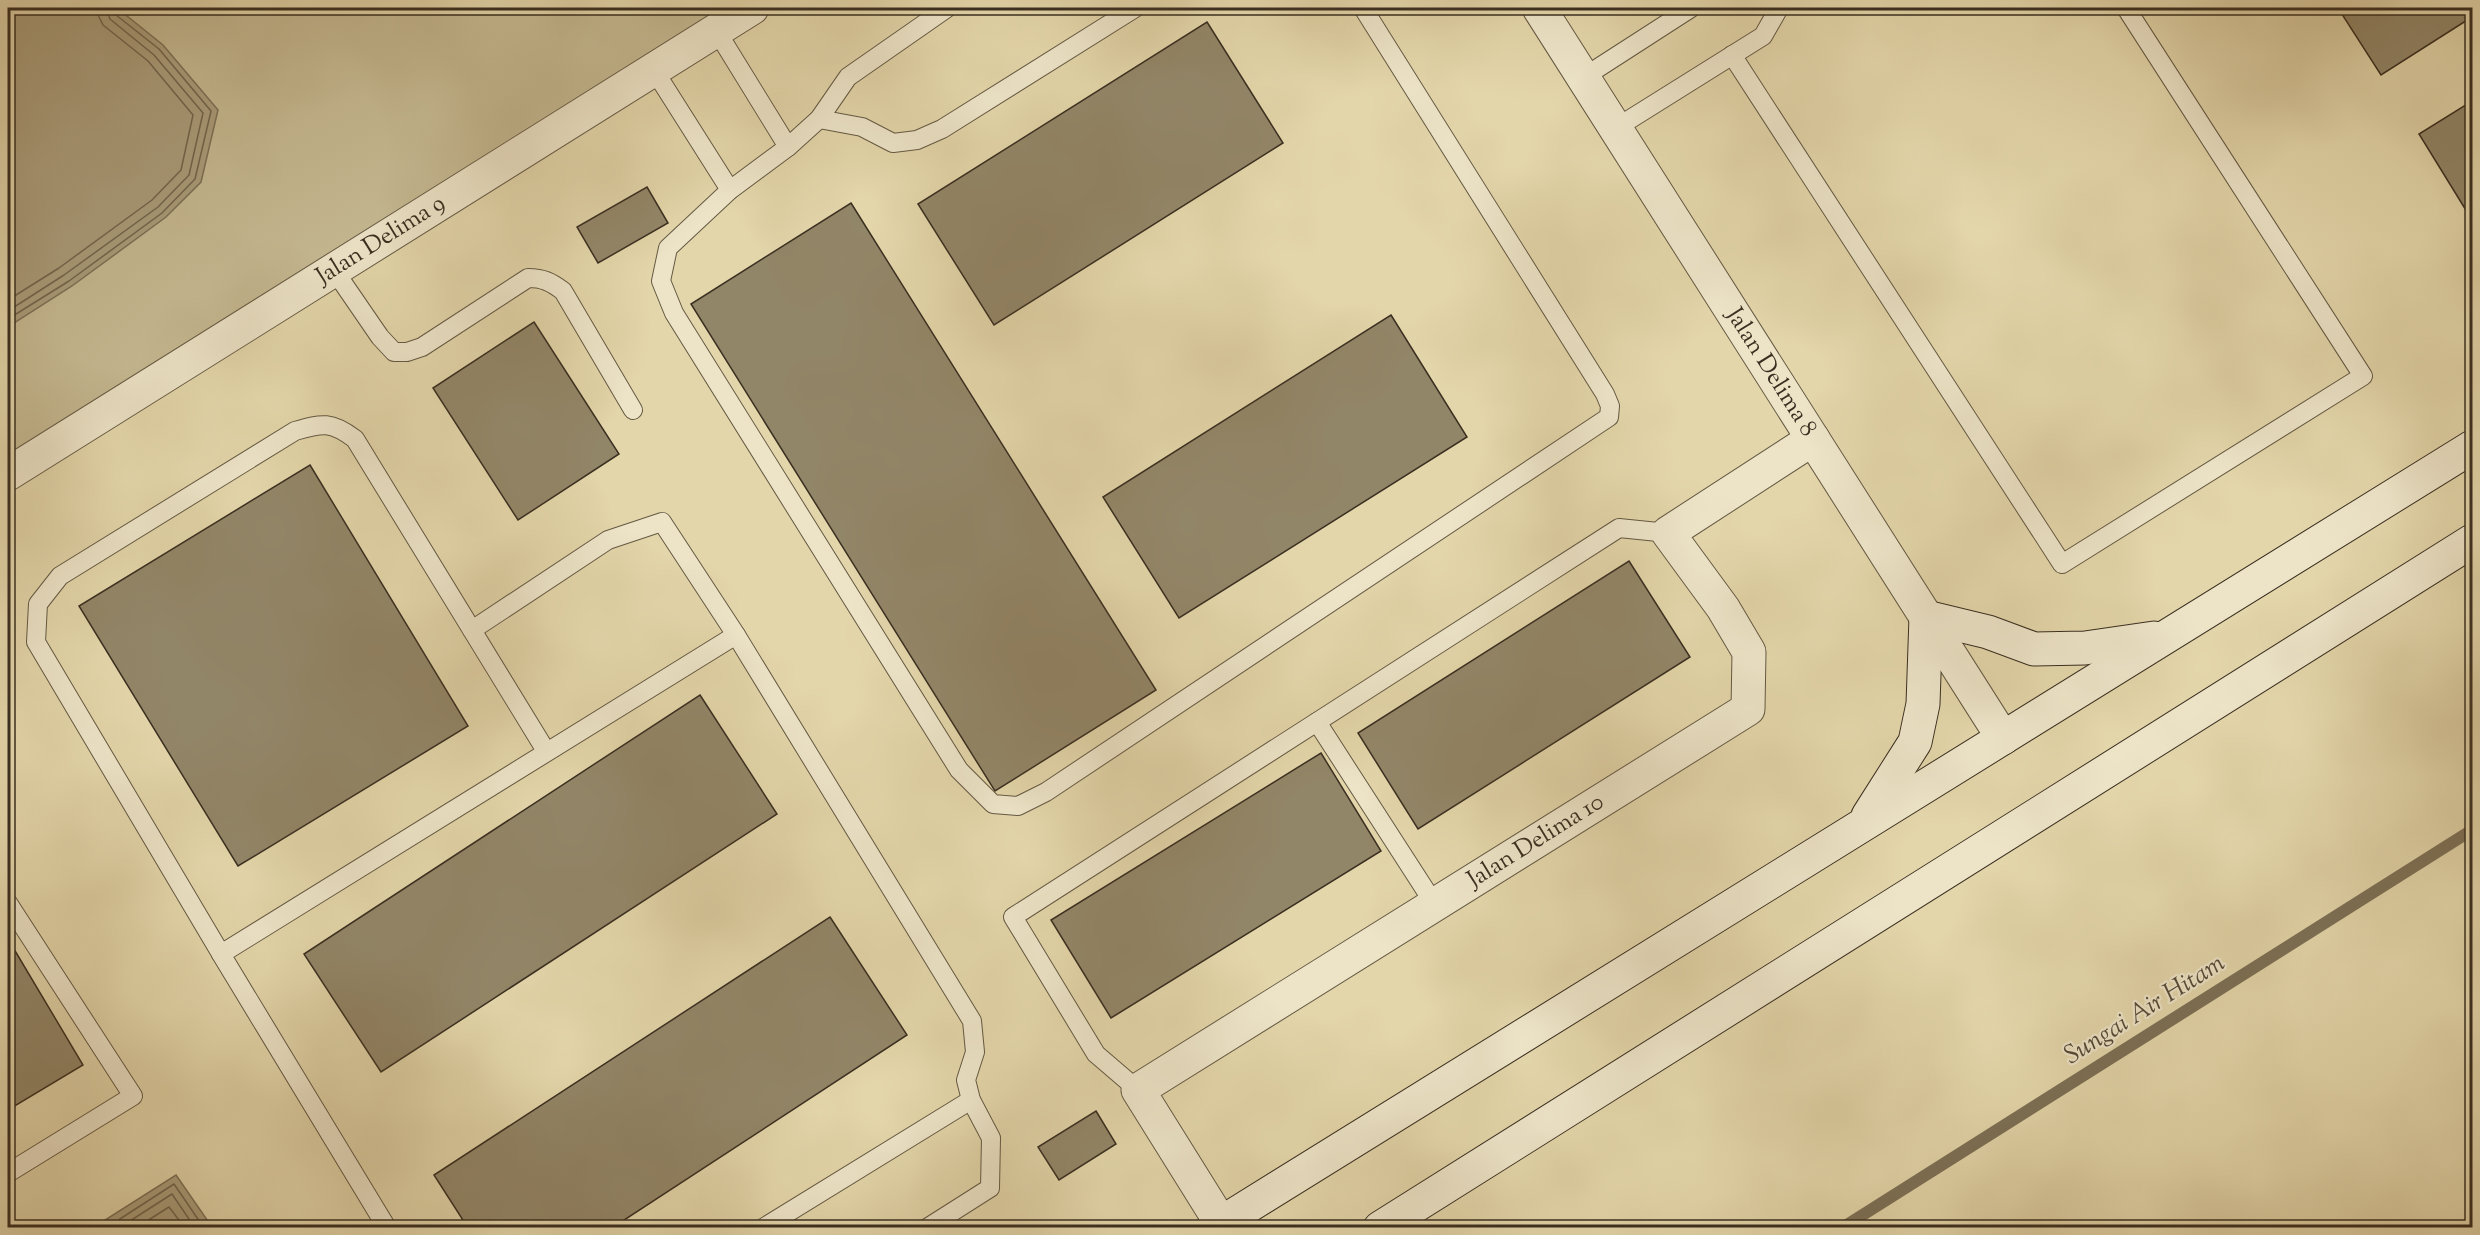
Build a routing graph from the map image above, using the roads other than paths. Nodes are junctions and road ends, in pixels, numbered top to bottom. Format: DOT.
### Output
graph roads {
  1 [pos="752,8"];
  2 [pos="947,8"];
  3 [pos="1135,8"];
  4 [pos="1363,8"];
  5 [pos="1539,8"];
  6 [pos="1691,8"];
  7 [pos="1779,8"];
  8 [pos="2126,8"];
  9 [pos="716,30"];
  10 [pos="1732,55"];
  11 [pos="654,70"];
  12 [pos="1584,77"];
  13 [pos="819,119"];
  14 [pos="1616,128"];
  15 [pos="788,147"];
  16 [pos="730,190"];
  17 [pos="334,270"];
  18 [pos="633,410"];
  19 [pos="1814,439"];
  20 [pos="2472,447"];
  21 [pos="8,474"];
  22 [pos="1668,533"];
  23 [pos="2472,541"];
  24 [pos="1926,617"];
  25 [pos="472,630"];
  26 [pos="736,635"];
  27 [pos="2168,636"];
  28 [pos="1317,722"];
  29 [pos="2003,738"];
  30 [pos="546,751"];
  31 [pos="1863,824"];
  32 [pos="8,903"];
  33 [pos="1435,905"];
  34 [pos="221,954"];
  35 [pos="1138,1090"];
  36 [pos="970,1101"];
  37 [pos="8,1173"];
  38 [pos="1217,1225"];
  39 [pos="387,1227"];
  40 [pos="763,1227"];
  41 [pos="927,1227"];
  42 [pos="1380,1227"];
  1 -- 9 [label="street, Jalan Delima 9"];
  2 -- 13 [label="lane"];
  3 -- 13 [label="lane"];
  4 -- 16 [label="lane"];
  5 -- 12 [label="street, Jalan Delima 8"];
  6 -- 12 [label="lane"];
  7 -- 10 [label="lane"];
  8 -- 10 [label="lane"];
  9 -- 11 [label="street, Jalan Delima 9"];
  9 -- 15 [label="lane"];
  10 -- 14 [label="lane"];
  11 -- 16 [label="lane"];
  11 -- 17 [label="street, Jalan Delima 9"];
  12 -- 14 [label="street, Jalan Delima 8"];
  13 -- 15 [label="lane"];
  14 -- 19 [label="street, Jalan Delima 8"];
  15 -- 16 [label="lane"];
  17 -- 18 [label="lane"];
  17 -- 21 [label="street, Jalan Delima 9"];
  19 -- 22 [label="street"];
  19 -- 24 [label="street, Jalan Delima 8"];
  20 -- 27 [label="street"];
  22 -- 28 [label="lane"];
  22 -- 33 [label="street, Jalan Delima 10"];
  23 -- 42 [label="street"];
  24 -- 27 [label="street"];
  24 -- 29 [label="street, Jalan Delima 8"];
  24 -- 31 [label="street"];
  25 -- 26 [label="lane"];
  25 -- 30 [label="lane"];
  25 -- 34 [label="lane"];
  26 -- 30 [label="lane"];
  26 -- 36 [label="lane"];
  27 -- 29 [label="street"];
  28 -- 33 [label="lane"];
  28 -- 35 [label="lane"];
  29 -- 31 [label="street"];
  30 -- 34 [label="lane"];
  31 -- 38 [label="street"];
  32 -- 37 [label="lane"];
  33 -- 35 [label="street, Jalan Delima 10"];
  34 -- 39 [label="lane"];
  35 -- 38 [label="street"];
  36 -- 40 [label="lane"];
  36 -- 41 [label="lane"];
}
